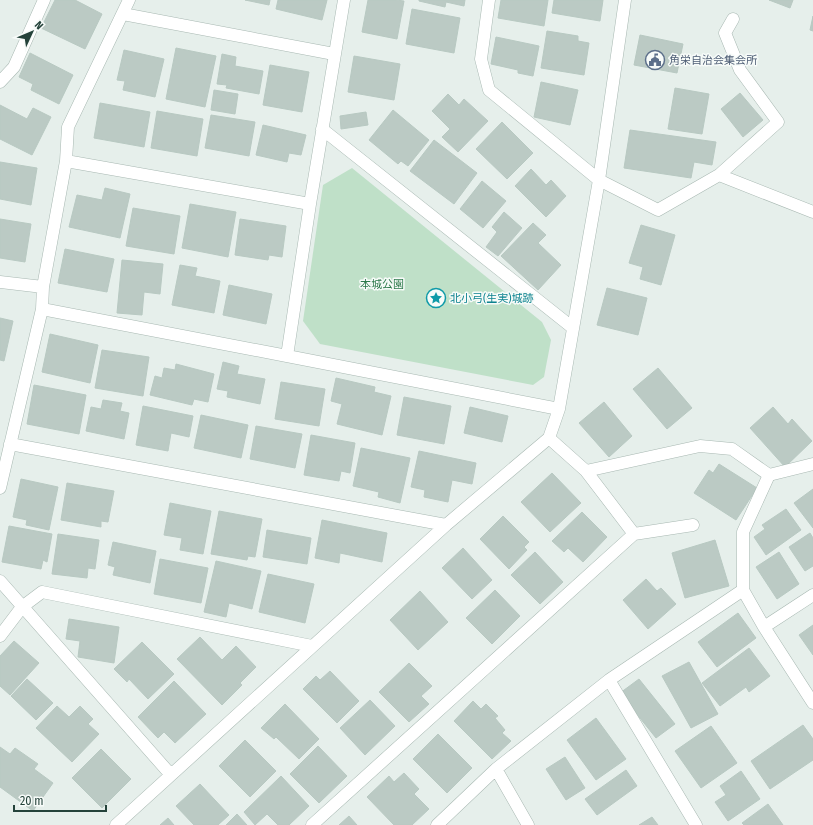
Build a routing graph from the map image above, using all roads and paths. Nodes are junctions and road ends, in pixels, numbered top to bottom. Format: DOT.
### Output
graph roads {
  1 [pos="44,0"];
  2 [pos="129,0"];
  3 [pos="344,0"];
  4 [pos="489,0"];
  5 [pos="625,0"];
  6 [pos="123,14"];
  7 [pos="733,19"];
  8 [pos="334,54"];
  9 [pos="0,82"];
  10 [pos="322,128"];
  11 [pos="66,161"];
  12 [pos="719,175"];
  13 [pos="599,180"];
  14 [pos="310,204"];
  15 [pos="813,212"];
  16 [pos="0,282"];
  17 [pos="43,288"];
  18 [pos="42,309"];
  19 [pos="573,328"];
  20 [pos="286,356"];
  21 [pos="559,409"];
  22 [pos="549,438"];
  23 [pos="10,444"];
  24 [pos="813,464"];
  25 [pos="586,471"];
  26 [pos="769,474"];
  27 [pos="0,488"];
  28 [pos="446,525"];
  29 [pos="693,525"];
  30 [pos="634,534"];
  31 [pos="0,581"];
  32 [pos="743,590"];
  33 [pos="813,595"];
  34 [pos="22,607"];
  35 [pos="764,627"];
  36 [pos="0,636"];
  37 [pos="312,646"];
  38 [pos="609,680"];
  39 [pos="809,689"];
  40 [pos="813,703"];
  41 [pos="496,770"];
  42 [pos="171,775"];
  43 [pos="116,825"];
  44 [pos="312,825"];
  45 [pos="437,825"];
  46 [pos="528,825"];
  47 [pos="696,825"];
  1 -- 9 [label="street"];
  2 -- 6 [label="street"];
  3 -- 8 [label="street"];
  4 -- 13 [label="street"];
  5 -- 13 [label="street"];
  6 -- 8 [label="street"];
  6 -- 11 [label="street"];
  7 -- 12 [label="street"];
  8 -- 10 [label="street"];
  10 -- 14 [label="street"];
  10 -- 19 [label="street"];
  11 -- 14 [label="street"];
  11 -- 17 [label="street"];
  12 -- 13 [label="street"];
  12 -- 15 [label="street"];
  13 -- 19 [label="street"];
  14 -- 20 [label="street"];
  16 -- 17 [label="street"];
  17 -- 18 [label="street"];
  18 -- 20 [label="street"];
  18 -- 23 [label="street"];
  19 -- 21 [label="street"];
  20 -- 21 [label="street"];
  21 -- 22 [label="street"];
  22 -- 25 [label="street"];
  22 -- 28 [label="street"];
  23 -- 27 [label="street"];
  23 -- 28 [label="street"];
  24 -- 26 [label="street"];
  25 -- 26 [label="street"];
  25 -- 30 [label="street"];
  26 -- 32 [label="street"];
  28 -- 37 [label="street"];
  29 -- 30 [label="street"];
  30 -- 44 [label="street"];
  31 -- 34 [label="street"];
  32 -- 35 [label="street"];
  32 -- 38 [label="street"];
  33 -- 35 [label="street"];
  34 -- 36 [label="street"];
  34 -- 37 [label="street"];
  34 -- 42 [label="street"];
  35 -- 39 [label="street"];
  37 -- 42 [label="street"];
  38 -- 41 [label="street"];
  38 -- 47 [label="street"];
  39 -- 40 [label="street"];
  41 -- 45 [label="street"];
  41 -- 46 [label="street"];
  42 -- 43 [label="street"];
}
